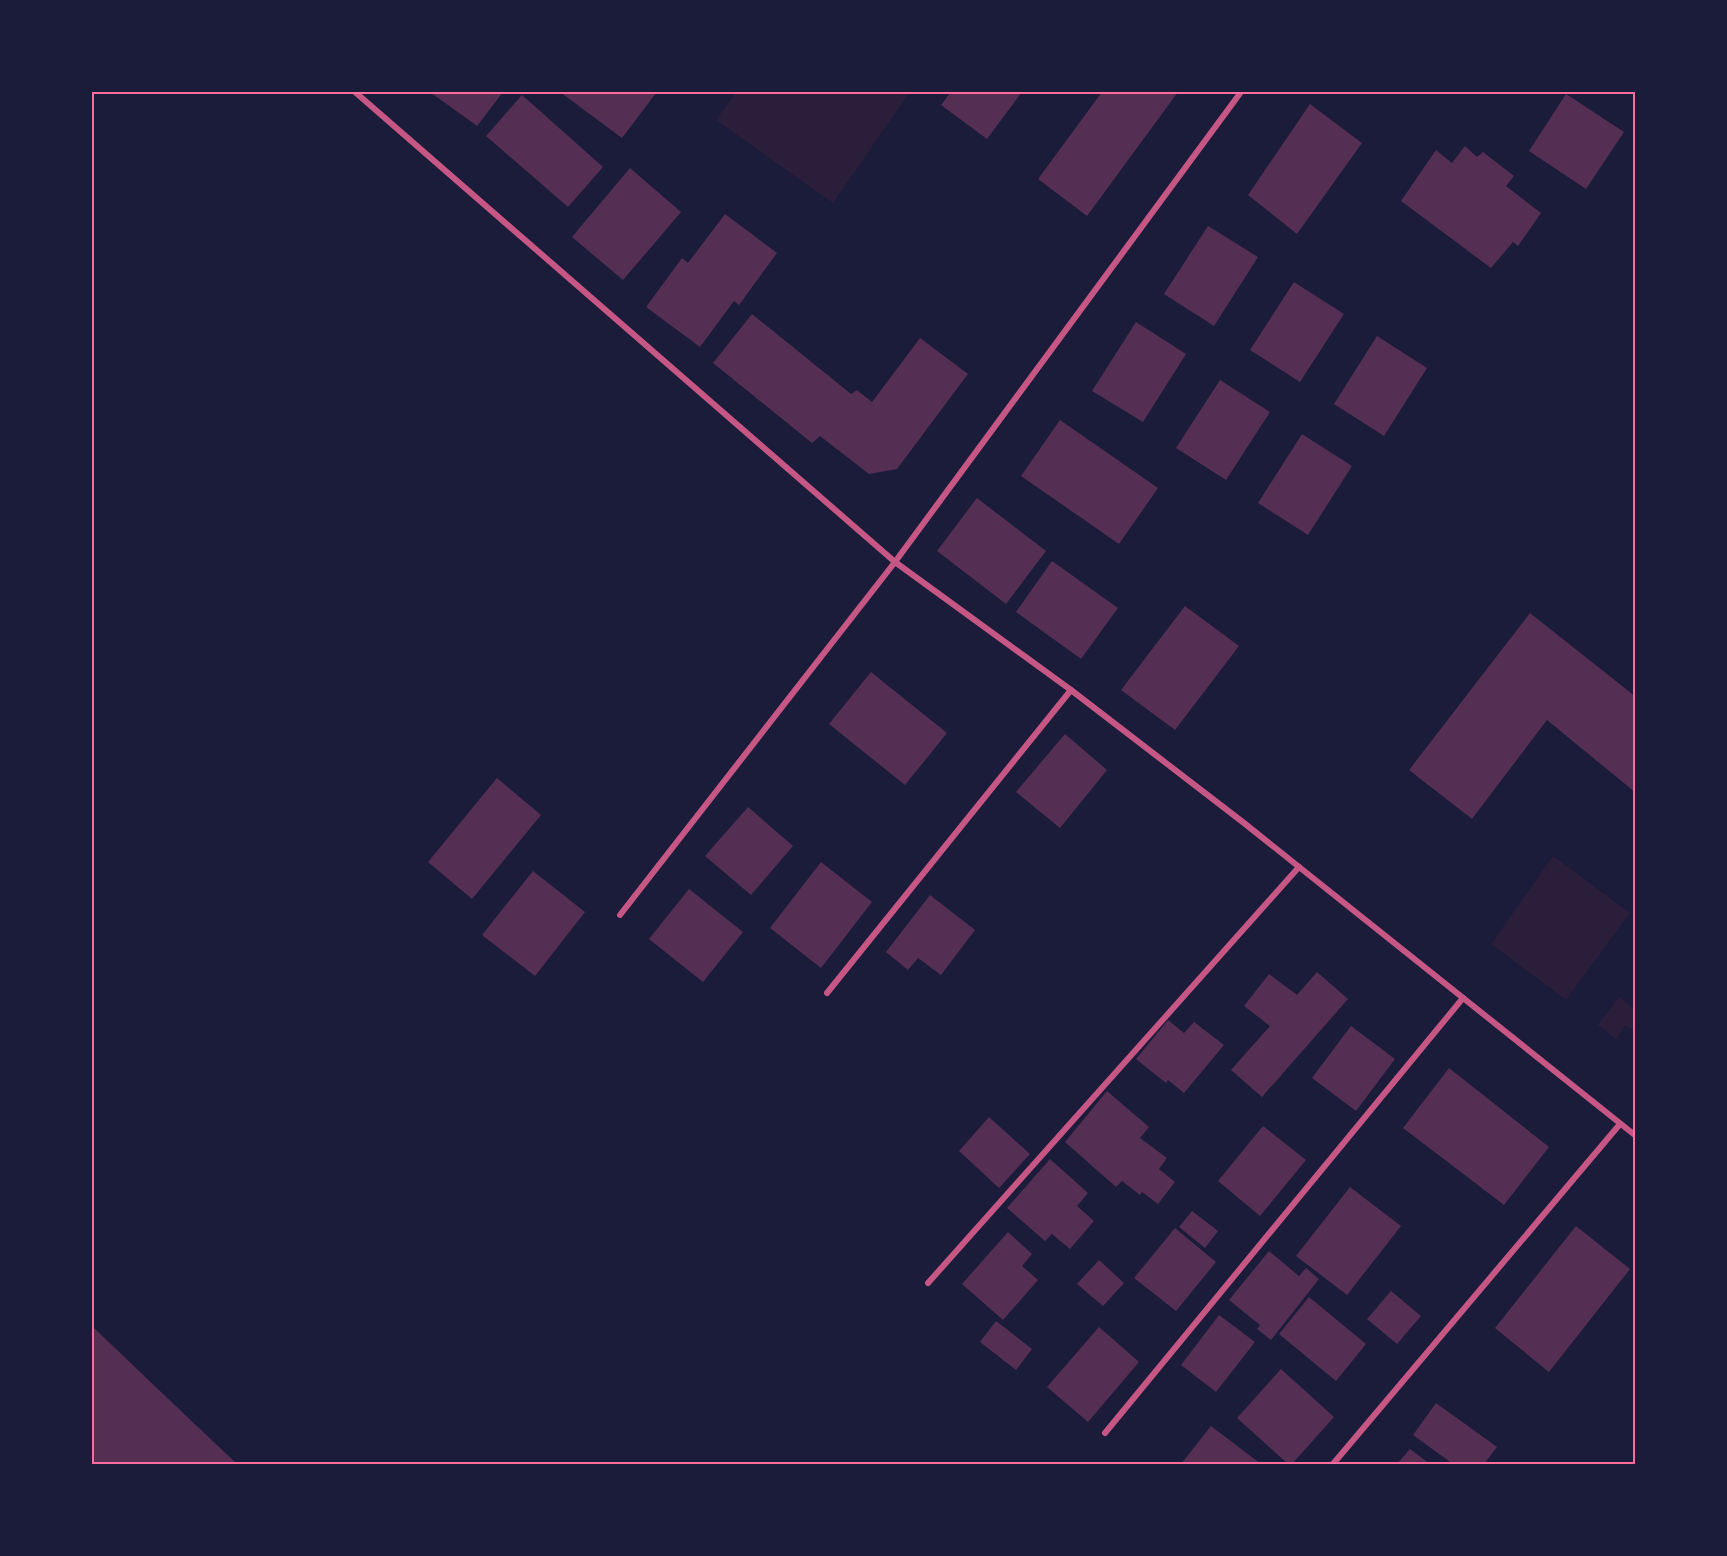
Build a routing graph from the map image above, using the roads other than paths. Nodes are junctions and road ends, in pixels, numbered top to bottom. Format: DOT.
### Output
graph roads {
  1 [pos="355,92"];
  2 [pos="1241,92"];
  3 [pos="895,562"];
  4 [pos="1071,690"];
  5 [pos="1299,867"];
  6 [pos="620,915"];
  7 [pos="827,993"];
  8 [pos="1463,998"];
  9 [pos="1620,1124"];
  10 [pos="1635,1136"];
  11 [pos="927,1283"];
  12 [pos="1105,1433"];
  13 [pos="1333,1464"];
  1 -- 3 [label="street"];
  2 -- 3 [label="street"];
  3 -- 4 [label="street"];
  3 -- 6 [label="street"];
  4 -- 5 [label="street"];
  4 -- 7 [label="street"];
  5 -- 8 [label="street"];
  5 -- 11 [label="street"];
  8 -- 9 [label="street"];
  8 -- 12 [label="street"];
  9 -- 10 [label="street"];
  9 -- 13 [label="street"];
}
